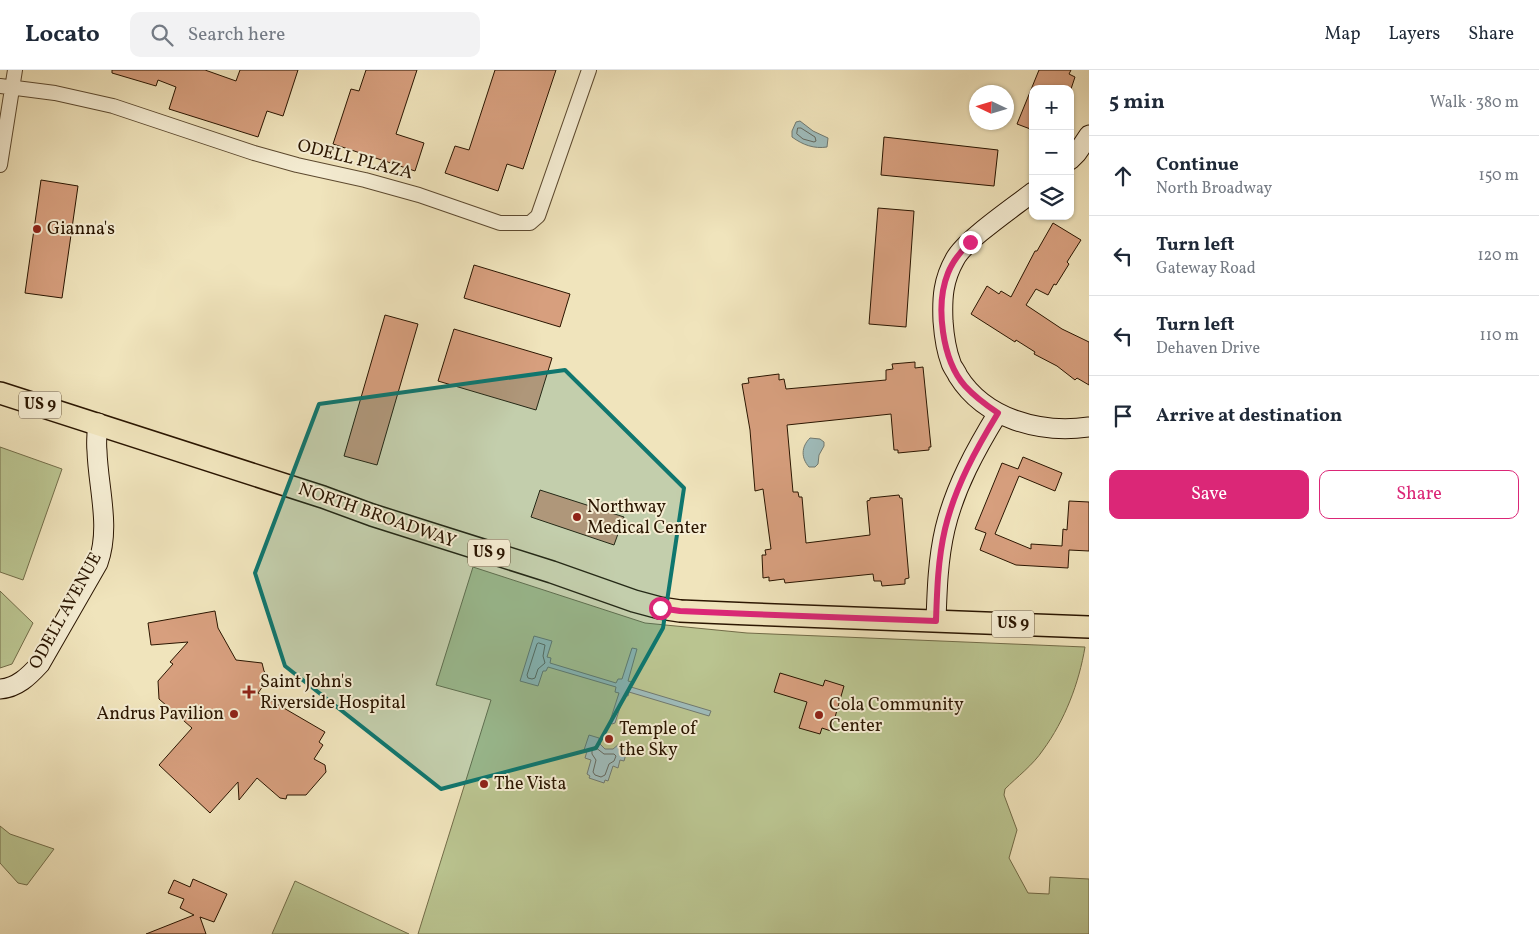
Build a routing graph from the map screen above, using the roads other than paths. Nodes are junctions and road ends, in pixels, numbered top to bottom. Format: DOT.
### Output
graph roads {
  1 [pos="14,70"];
  2 [pos="589,70"];
  3 [pos="6,87"];
  4 [pos="1089,135"];
  5 [pos="1074,156"];
  6 [pos="0,165"];
  7 [pos="1029,195"];
  8 [pos="0,393"];
  9 [pos="998,413"];
  10 [pos="98,423"];
  11 [pos="1089,427"];
  12 [pos="936,621"];
  13 [pos="1089,627"];
  14 [pos="0,689"];
  1 -- 3 [label="street"];
  2 -- 3 [label="street, ODELL PLAZA"];
  3 -- 6 [label="street"];
  4 -- 5 [label="street"];
  7 -- 9 [label="street"];
  8 -- 10 [label="main road, NORTH BROADWAY / US 9"];
  9 -- 11 [label="street"];
  9 -- 12 [label="street"];
  10 -- 12 [label="main road, NORTH BROADWAY / US 9"];
  10 -- 14 [label="street, ODELL AVENUE"];
  12 -- 13 [label="main road, NORTH BROADWAY / US 9"];
}
